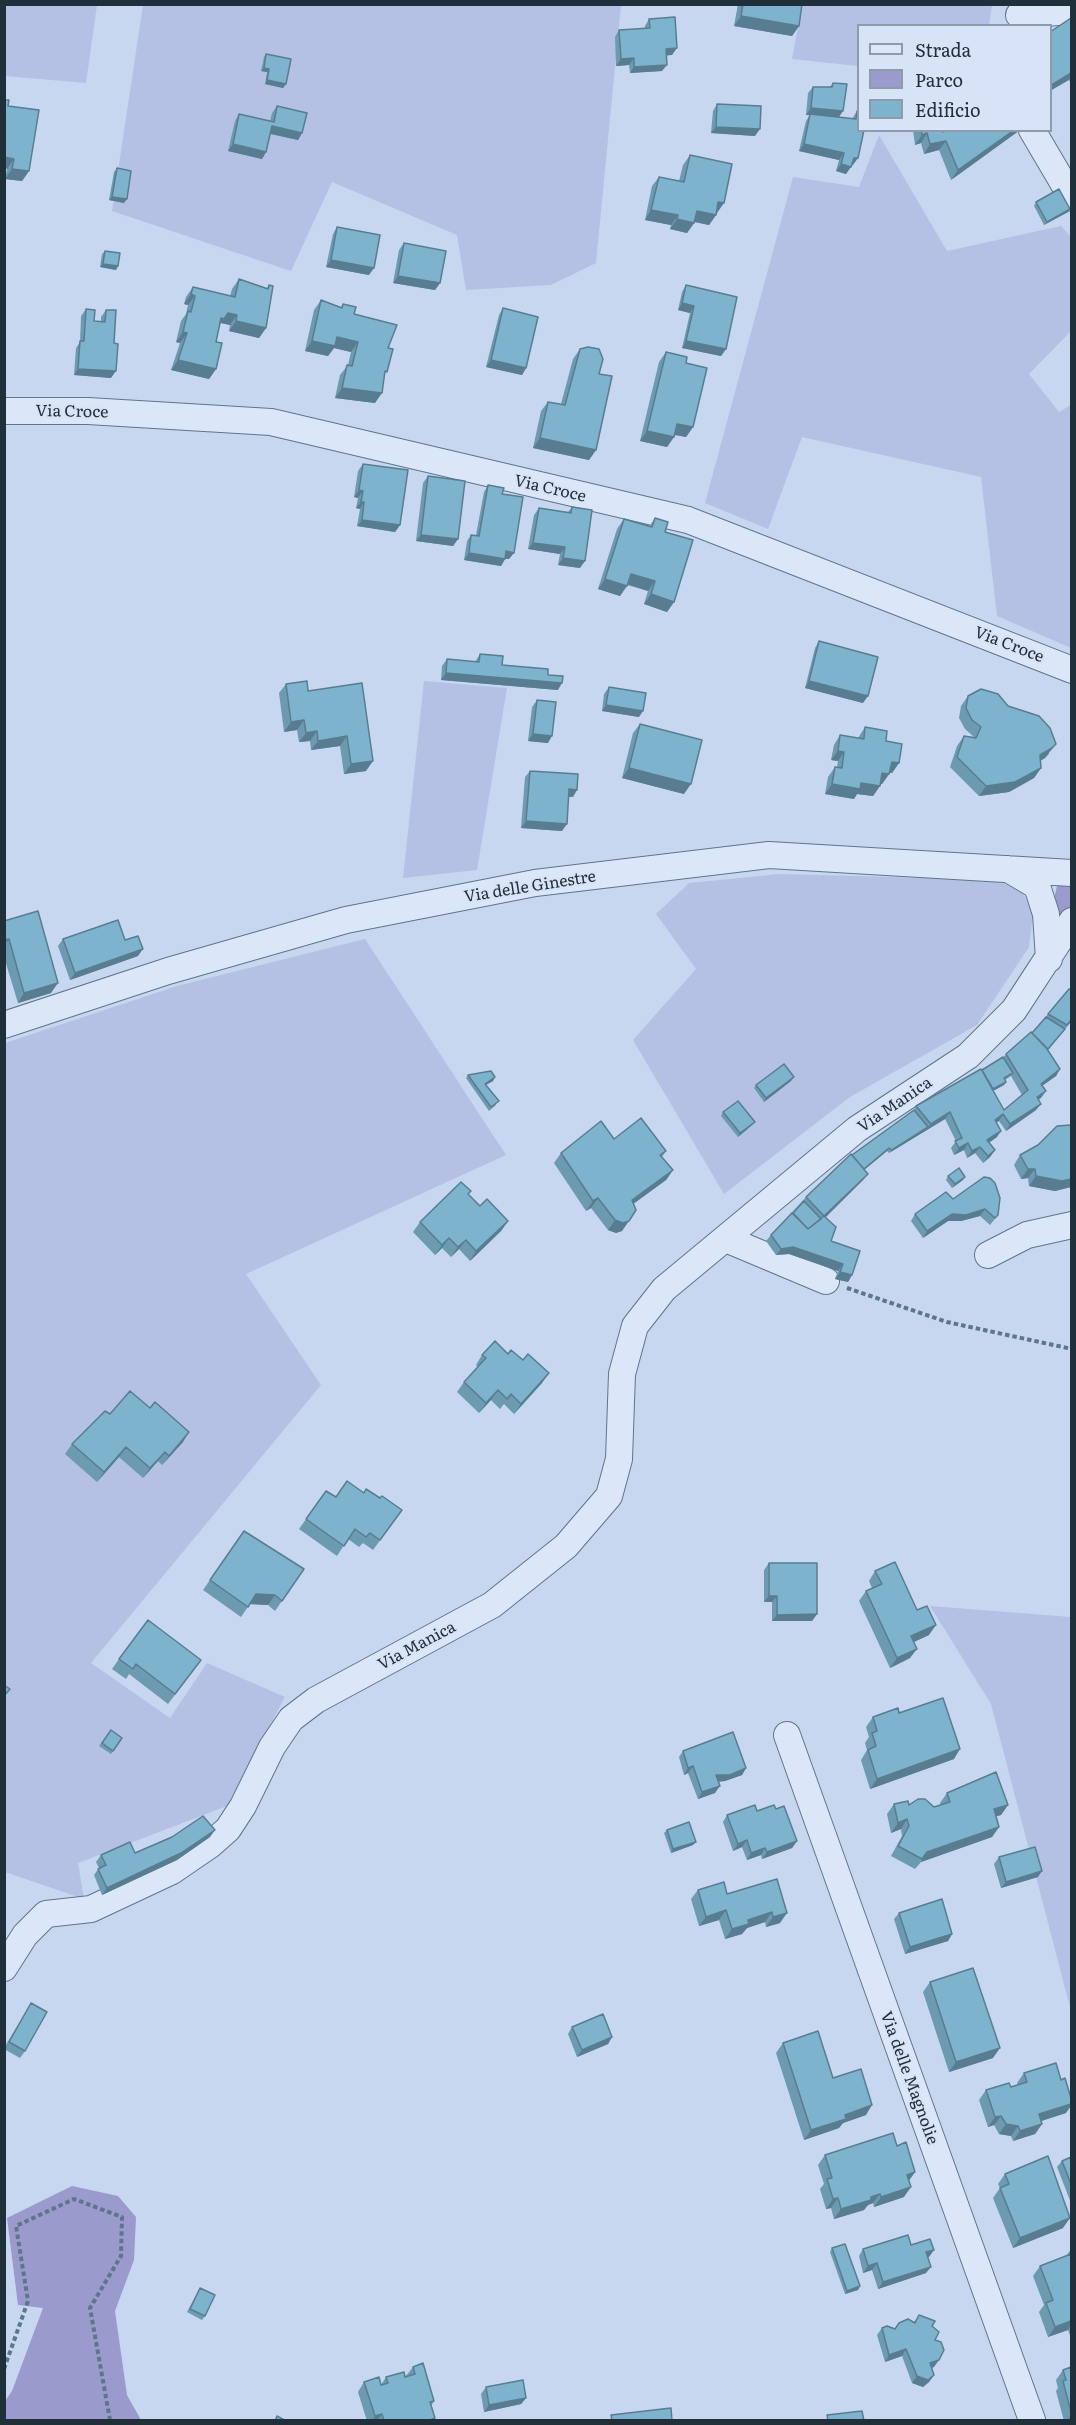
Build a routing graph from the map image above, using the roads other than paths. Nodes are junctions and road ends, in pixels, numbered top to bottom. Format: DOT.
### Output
graph roads {
  1 [pos="1071,11"];
  2 [pos="1019,15"];
  3 [pos="1033,132"];
  4 [pos="1071,198"];
  5 [pos="4,411"];
  6 [pos="1071,670"];
  7 [pos="1005,867"];
  8 [pos="1071,873"];
  9 [pos="1071,921"];
  10 [pos="1049,959"];
  11 [pos="4,1025"];
  12 [pos="1071,1225"];
  13 [pos="726,1239"];
  14 [pos="988,1256"];
  15 [pos="826,1281"];
  16 [pos="787,1735"];
  17 [pos="4,1968"];
  18 [pos="1032,2421"];
  1 -- 2 [label="street"];
  3 -- 4 [label="street"];
  5 -- 6 [label="street, Via Croce"];
  7 -- 8 [label="street, Via delle Ginestre"];
  7 -- 10 [label="street"];
  7 -- 11 [label="street, Via delle Ginestre"];
  9 -- 10 [label="street, Via Manica"];
  10 -- 13 [label="street, Via Manica"];
  12 -- 14 [label="street"];
  13 -- 15 [label="street"];
  13 -- 17 [label="street, Via Manica"];
  16 -- 18 [label="street, Via delle Magnolie"];
}
